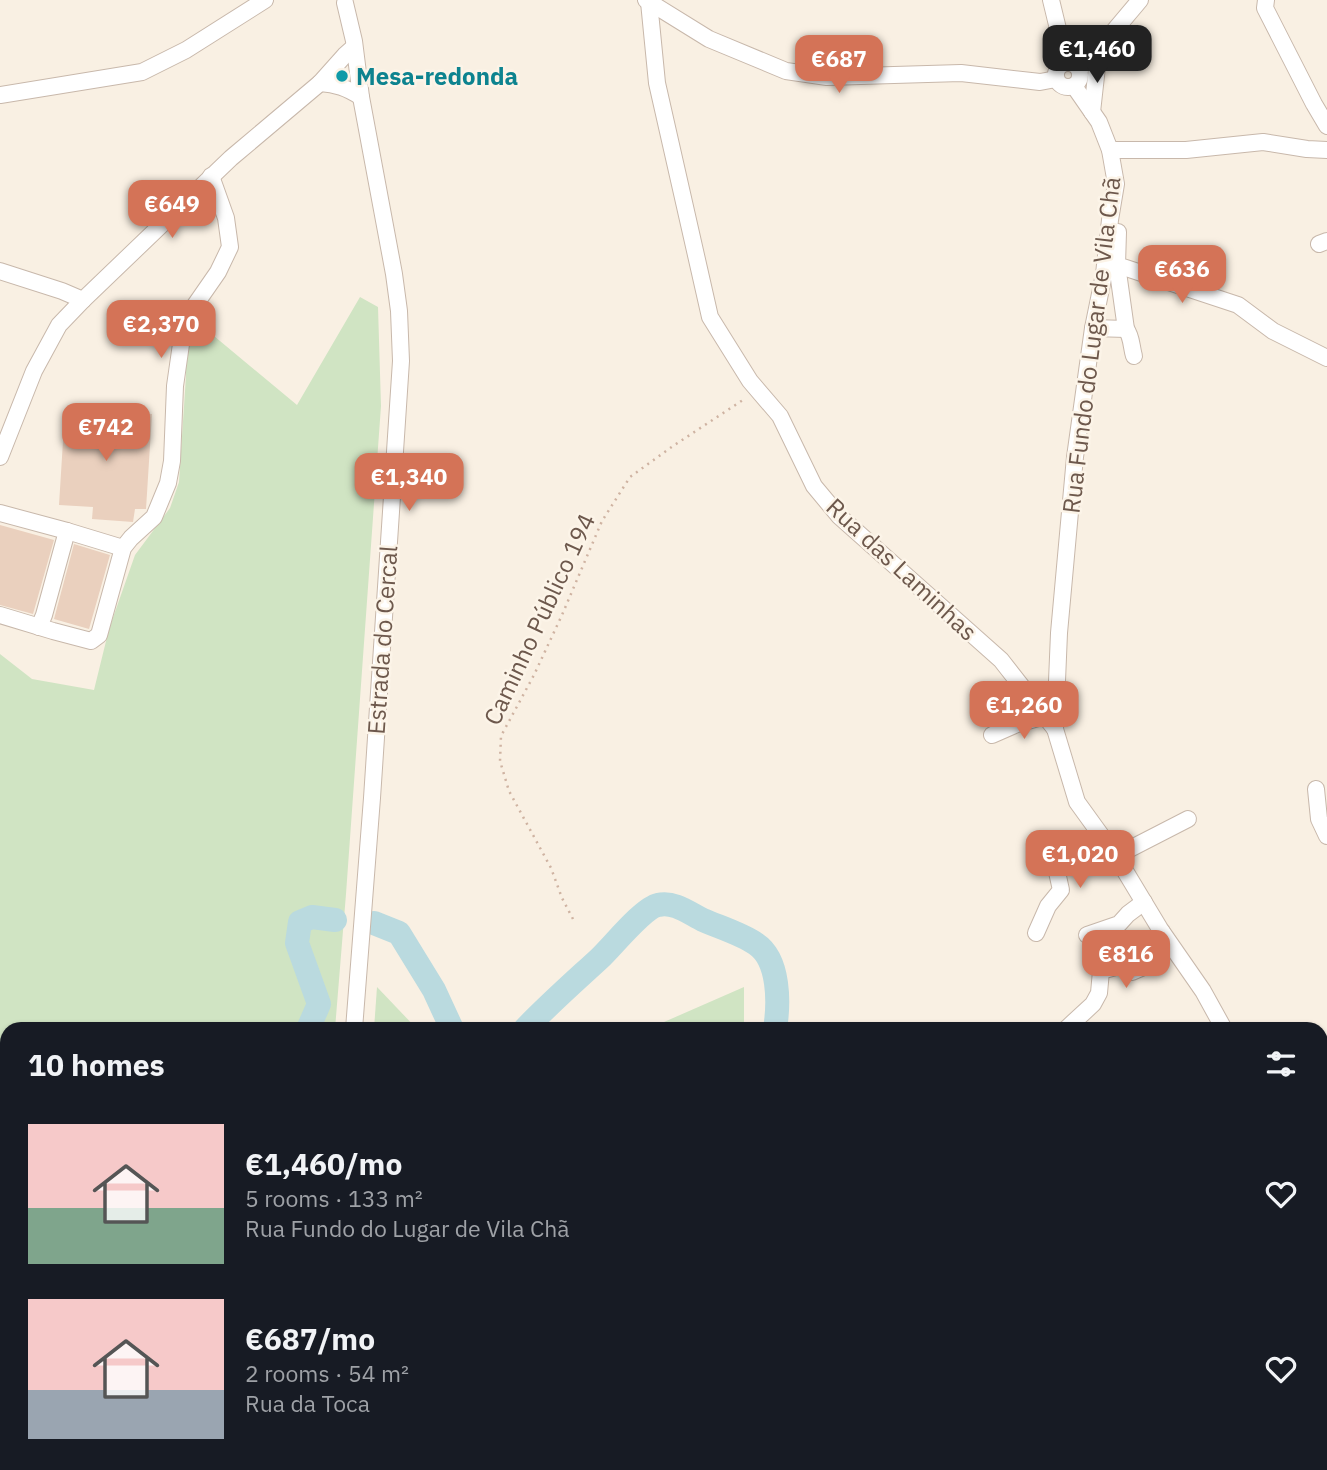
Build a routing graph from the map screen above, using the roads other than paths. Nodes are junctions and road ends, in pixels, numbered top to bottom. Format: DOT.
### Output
graph roads {
  1 [pos="265,0"];
  2 [pos="1051,0"];
  3 [pos="1140,0"];
  4 [pos="1266,0"];
  5 [pos="343,1"];
  6 [pos="647,1"];
  7 [pos="1103,44"];
  8 [pos="354,47"];
  9 [pos="1072,66"];
  10 [pos="1056,79"];
  11 [pos="320,83"];
  12 [pos="1074,86"];
  13 [pos="0,95"];
  14 [pos="361,97"];
  15 [pos="1092,112"];
  16 [pos="1327,126"];
  17 [pos="1111,150"];
  18 [pos="1327,150"];
  19 [pos="212,176"];
  20 [pos="1113,203"];
  21 [pos="1117,265"];
  22 [pos="0,271"];
  23 [pos="83,300"];
  24 [pos="1093,328"];
  25 [pos="1126,329"];
  26 [pos="1134,356"];
  27 [pos="1327,358"];
  28 [pos="0,457"];
  29 [pos="0,513"];
  30 [pos="67,531"];
  31 [pos="124,548"];
  32 [pos="0,615"];
  33 [pos="39,627"];
  34 [pos="1050,722"];
  35 [pos="992,735"];
  36 [pos="1316,789"];
  37 [pos="1188,819"];
  38 [pos="1327,835"];
  39 [pos="1105,841"];
  40 [pos="1116,856"];
  41 [pos="1144,902"];
  42 [pos="1162,932"];
  43 [pos="1036,933"];
  44 [pos="1087,935"];
  45 [pos="354,1022"];
  46 [pos="1074,1022"];
  47 [pos="1220,1022"];
  1 -- 13 [label="street"];
  2 -- 9 [label="street"];
  3 -- 7 [label="street"];
  4 -- 16 [label="street"];
  5 -- 8 [label="street, Estrada do Cercal"];
  6 -- 10 [label="street"];
  6 -- 34 [label="street, Rua das Laminhas"];
  7 -- 9 [label="street"];
  7 -- 15 [label="street"];
  8 -- 11 [label="street"];
  8 -- 14 [label="street, Estrada do Cercal"];
  9 -- 10 [label="street"];
  9 -- 12 [label="street"];
  10 -- 12 [label="street"];
  11 -- 14 [label="street"];
  11 -- 19 [label="street"];
  12 -- 15 [label="street, Rua Fundo do Lugar de Vila Chã"];
  14 -- 45 [label="street, Estrada do Cercal"];
  15 -- 17 [label="street, Rua Fundo do Lugar de Vila Chã"];
  17 -- 18 [label="street"];
  17 -- 20 [label="street, Rua Fundo do Lugar de Vila Chã"];
  19 -- 23 [label="street"];
  19 -- 31 [label="street"];
  20 -- 21 [label="street"];
  20 -- 24 [label="street, Rua Fundo do Lugar de Vila Chã"];
  21 -- 25 [label="street"];
  21 -- 27 [label="street"];
  22 -- 23 [label="street"];
  23 -- 28 [label="street"];
  24 -- 25 [label="street"];
  24 -- 34 [label="street, Rua Fundo do Lugar de Vila Chã"];
  25 -- 26 [label="street"];
  29 -- 30 [label="street"];
  30 -- 31 [label="street"];
  30 -- 33 [label="street"];
  31 -- 33 [label="street"];
  32 -- 33 [label="street"];
  34 -- 35 [label="street"];
  34 -- 39 [label="street, Rua Fundo do Lugar de Vila Chã"];
  36 -- 38 [label="street"];
  37 -- 40 [label="street"];
  39 -- 40 [label="street, Rua Fundo do Lugar de Vila Chã"];
  39 -- 43 [label="street"];
  40 -- 41 [label="street, Rua Fundo do Lugar de Vila Chã"];
  41 -- 42 [label="street, Rua Fundo do Lugar de Vila Chã"];
  41 -- 44 [label="street"];
  42 -- 46 [label="street"];
  42 -- 47 [label="street, Rua Fundo do Lugar de Vila Chã"];
}
